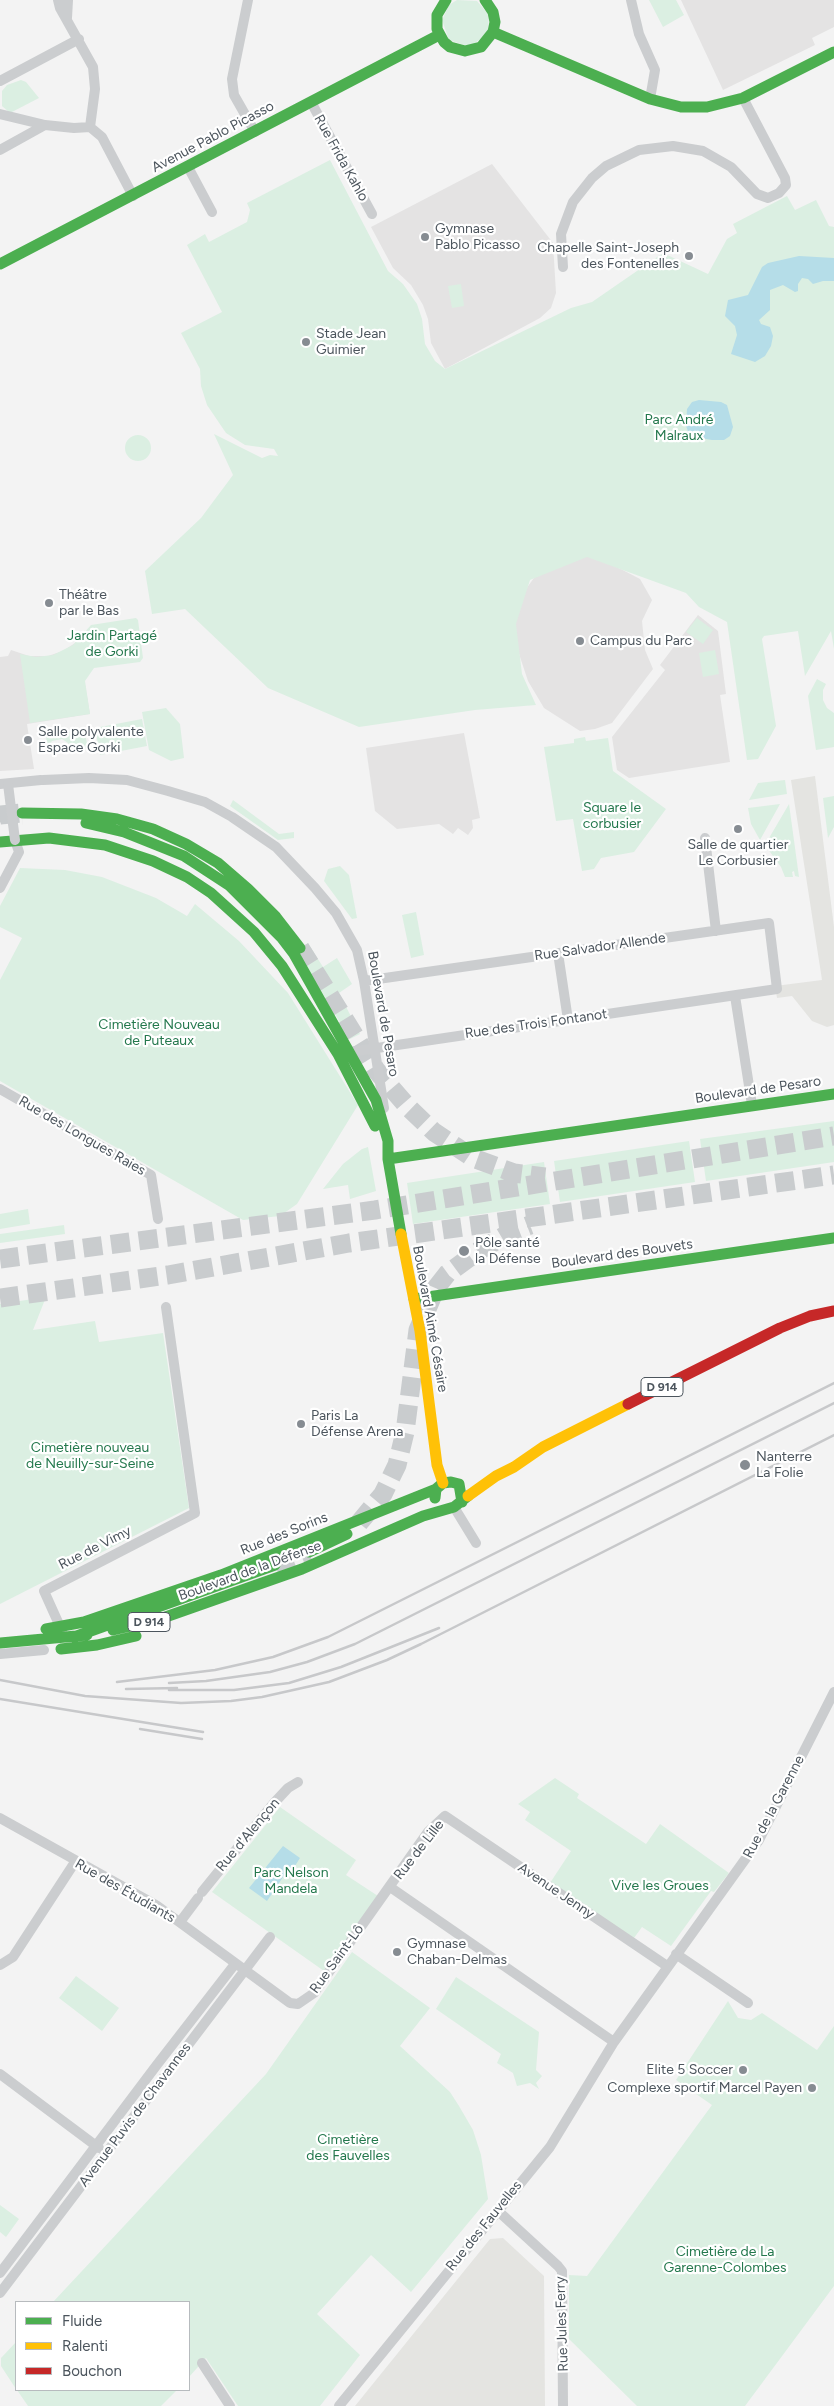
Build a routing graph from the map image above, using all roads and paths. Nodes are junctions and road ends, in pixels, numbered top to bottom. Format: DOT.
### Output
graph roads {
  1 [pos="58,0"];
  2 [pos="68,0"];
  3 [pos="248,0"];
  4 [pos="485,0"];
  5 [pos="630,0"];
  6 [pos="443,1"];
  7 [pos="67,18"];
  8 [pos="493,32"];
  9 [pos="439,35"];
  10 [pos="79,39"];
  11 [pos="834,53"];
  12 [pos="0,81"];
  13 [pos="743,98"];
  14 [pos="650,99"];
  15 [pos="311,102"];
  16 [pos="0,114"];
  17 [pos="45,125"];
  18 [pos="90,127"];
  19 [pos="255,132"];
  20 [pos="0,150"];
  21 [pos="188,167"];
  22 [pos="133,196"];
  23 [pos="212,212"];
  24 [pos="372,214"];
  25 [pos="0,264"];
  26 [pos="563,268"];
  27 [pos="4,784"];
  28 [pos="705,838"];
  29 [pos="14,840"];
  30 [pos="0,842"];
  31 [pos="0,888"];
  32 [pos="716,931"];
  33 [pos="300,948"];
  34 [pos="558,953"];
  35 [pos="282,966"];
  36 [pos="307,978"];
  37 [pos="364,981"];
  38 [pos="778,989"];
  39 [pos="735,996"];
  40 [pos="568,1020"];
  41 [pos="374,1048"];
  42 [pos="343,1053"];
  43 [pos="0,1089"];
  44 [pos="834,1094"];
  45 [pos="752,1105"];
  46 [pos="387,1134"];
  47 [pos="388,1159"];
  48 [pos="158,1219"];
  49 [pos="834,1238"];
  50 [pos="414,1299"];
  51 [pos="166,1307"];
  52 [pos="834,1311"];
  53 [pos="496,1476"];
  54 [pos="459,1484"];
  55 [pos="439,1486"];
  56 [pos="453,1506"];
  57 [pos="347,1534"];
  58 [pos="476,1543"];
  59 [pos="310,1552"];
  60 [pos="275,1565"];
  61 [pos="221,1598"];
  62 [pos="66,1633"];
  63 [pos="0,1635"];
  64 [pos="0,1644"];
  65 [pos="44,1650"];
  66 [pos="0,1654"];
  67 [pos="834,1692"];
  68 [pos="298,1782"];
  69 [pos="445,1816"];
  70 [pos="0,1818"];
  71 [pos="75,1862"];
  72 [pos="391,1886"];
  73 [pos="180,1922"];
  74 [pos="270,1938"];
  75 [pos="676,1954"];
  76 [pos="0,1964"];
  77 [pos="235,1964"];
  78 [pos="667,1966"];
  79 [pos="245,1972"];
  80 [pos="748,2003"];
  81 [pos="615,2040"];
  82 [pos="0,2074"];
  83 [pos="95,2146"];
  84 [pos="106,2153"];
  85 [pos="497,2210"];
  86 [pos="0,2272"];
  87 [pos="0,2293"];
  88 [pos="202,2363"];
  89 [pos="230,2406"];
  90 [pos="339,2406"];
  91 [pos="563,2406"];
  1 -- 7 [label="street"];
  2 -- 7 [label="street"];
  3 -- 19 [label="street"];
  4 -- 8 [label="main road"];
  5 -- 14 [label="street"];
  6 -- 9 [label="main road"];
  7 -- 10 [label="street"];
  8 -- 9 [label="main road"];
  8 -- 14 [label="main road"];
  9 -- 15 [label="main road, Avenue Pablo Picasso"];
  10 -- 12 [label="street"];
  10 -- 18 [label="street"];
  11 -- 13 [label="main road"];
  13 -- 14 [label="main road"];
  13 -- 26 [label="street"];
  15 -- 19 [label="main road, Avenue Pablo Picasso"];
  15 -- 24 [label="street, Rue Frida Kahlo"];
  16 -- 17 [label="street"];
  17 -- 18 [label="street"];
  17 -- 20 [label="street"];
  18 -- 22 [label="street"];
  19 -- 21 [label="main road, Avenue Pablo Picasso"];
  21 -- 22 [label="main road, Avenue Pablo Picasso"];
  21 -- 23 [label="street"];
  22 -- 25 [label="main road, Avenue Pablo Picasso"];
  27 -- 29 [label="street, bridge"];
  27 -- 37 [label="street, Boulevard de Pesaro"];
  28 -- 32 [label="street"];
  29 -- 30 [label="main road, Boulevard Aimé Césaire"];
  29 -- 31 [label="street"];
  29 -- 35 [label="main road, Boulevard Aimé Césaire"];
  32 -- 34 [label="street, Rue Salvador Allende"];
  32 -- 38 [label="street, Rue Salvador Allende"];
  33 -- 36 [label="main road, Boulevard Aimé Césaire"];
  34 -- 37 [label="street, Rue Salvador Allende"];
  34 -- 40 [label="street"];
  35 -- 36 [label="main road, Boulevard Aimé Césaire"];
  35 -- 42 [label="main road, Boulevard Aimé Césaire"];
  36 -- 42 [label="main road, Boulevard Aimé Césaire"];
  37 -- 41 [label="street, Boulevard de Pesaro"];
  38 -- 39 [label="street, Rue des Trois Fontanot"];
  39 -- 40 [label="street, Rue des Trois Fontanot"];
  39 -- 45 [label="street"];
  40 -- 41 [label="street, Rue des Trois Fontanot"];
  41 -- 42 [label="street, Rue des Trois Fontanot"];
  41 -- 46 [label="street, Boulevard de Pesaro"];
  42 -- 46 [label="main road, Boulevard Aimé Césaire"];
  42 -- 47 [label="main road, Boulevard Aimé Césaire"];
  43 -- 48 [label="street, Rue des Longues Raies"];
  44 -- 45 [label="main road, Boulevard de Pesaro"];
  45 -- 47 [label="main road, Boulevard de Pesaro"];
  46 -- 47 [label="main road, Boulevard Aimé Césaire"];
  47 -- 50 [label="main road, Boulevard Aimé Césaire"];
  49 -- 50 [label="main road, Boulevard des Bouvets"];
  50 -- 55 [label="main road, Boulevard Aimé Césaire"];
  51 -- 62 [label="street, Rue de Vimy"];
  52 -- 53 [label="main road, Boulevard de la Défense / D 914"];
  53 -- 54 [label="main road, Boulevard de la Défense / D 914"];
  53 -- 56 [label="main road, Boulevard de la Défense / D 914"];
  54 -- 55 [label="main road, Boulevard de la Défense"];
  54 -- 56 [label="main road"];
  55 -- 56 [label="main road"];
  55 -- 62 [label="main road, Rue des Sorins"];
  56 -- 58 [label="street"];
  56 -- 61 [label="main road, Boulevard de la Défense / D 914"];
  57 -- 59 [label="main road"];
  60 -- 62 [label="main road"];
  61 -- 62 [label="main road, Boulevard de la Défense / D 914"];
  61 -- 65 [label="main road"];
  62 -- 63 [label="main road"];
  62 -- 64 [label="main road, Boulevard de la Défense / D 914"];
  65 -- 66 [label="street"];
  67 -- 75 [label="street, Rue de la Garenne"];
  68 -- 73 [label="street, Rue d'Alençon"];
  69 -- 72 [label="street, Rue de Lille"];
  69 -- 78 [label="street, Avenue Jenny"];
  70 -- 71 [label="street, Rue des Étudiants"];
  71 -- 73 [label="street, Rue des Étudiants"];
  71 -- 76 [label="street"];
  72 -- 79 [label="street, Rue Saint-Lô"];
  72 -- 81 [label="street"];
  73 -- 77 [label="street, Rue des Étudiants"];
  74 -- 79 [label="street, Avenue Puvis de Chavannes"];
  75 -- 78 [label="street, Rue de la Garenne"];
  75 -- 80 [label="street"];
  77 -- 79 [label="street, Rue des Étudiants"];
  77 -- 83 [label="street, Avenue Puvis de Chavannes"];
  78 -- 81 [label="street, Rue de la Garenne"];
  79 -- 84 [label="street, Avenue Puvis de Chavannes"];
  81 -- 85 [label="street, Rue des Fauvelles"];
  82 -- 83 [label="street"];
  83 -- 84 [label="street"];
  83 -- 86 [label="street, Avenue Puvis de Chavannes"];
  84 -- 87 [label="street, Avenue Puvis de Chavannes"];
  85 -- 90 [label="street, Rue des Fauvelles"];
  85 -- 91 [label="street, Rue Jules Ferry"];
  88 -- 89 [label="street"];
}
